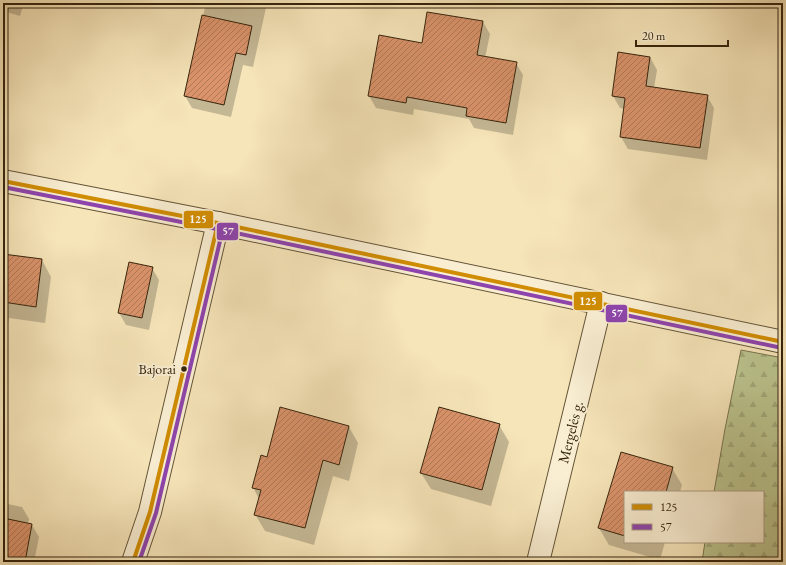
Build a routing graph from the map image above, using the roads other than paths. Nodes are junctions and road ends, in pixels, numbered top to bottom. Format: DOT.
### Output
graph roads {
  1 [pos="3,181"];
  2 [pos="218,223"];
  3 [pos="601,303"];
  4 [pos="783,342"];
  5 [pos="133,562"];
  6 [pos="538,562"];
  1 -- 2 [label="street"];
  2 -- 3 [label="street"];
  2 -- 5 [label="street"];
  3 -- 4 [label="street"];
  3 -- 6 [label="street, Mergelės g."];
}
